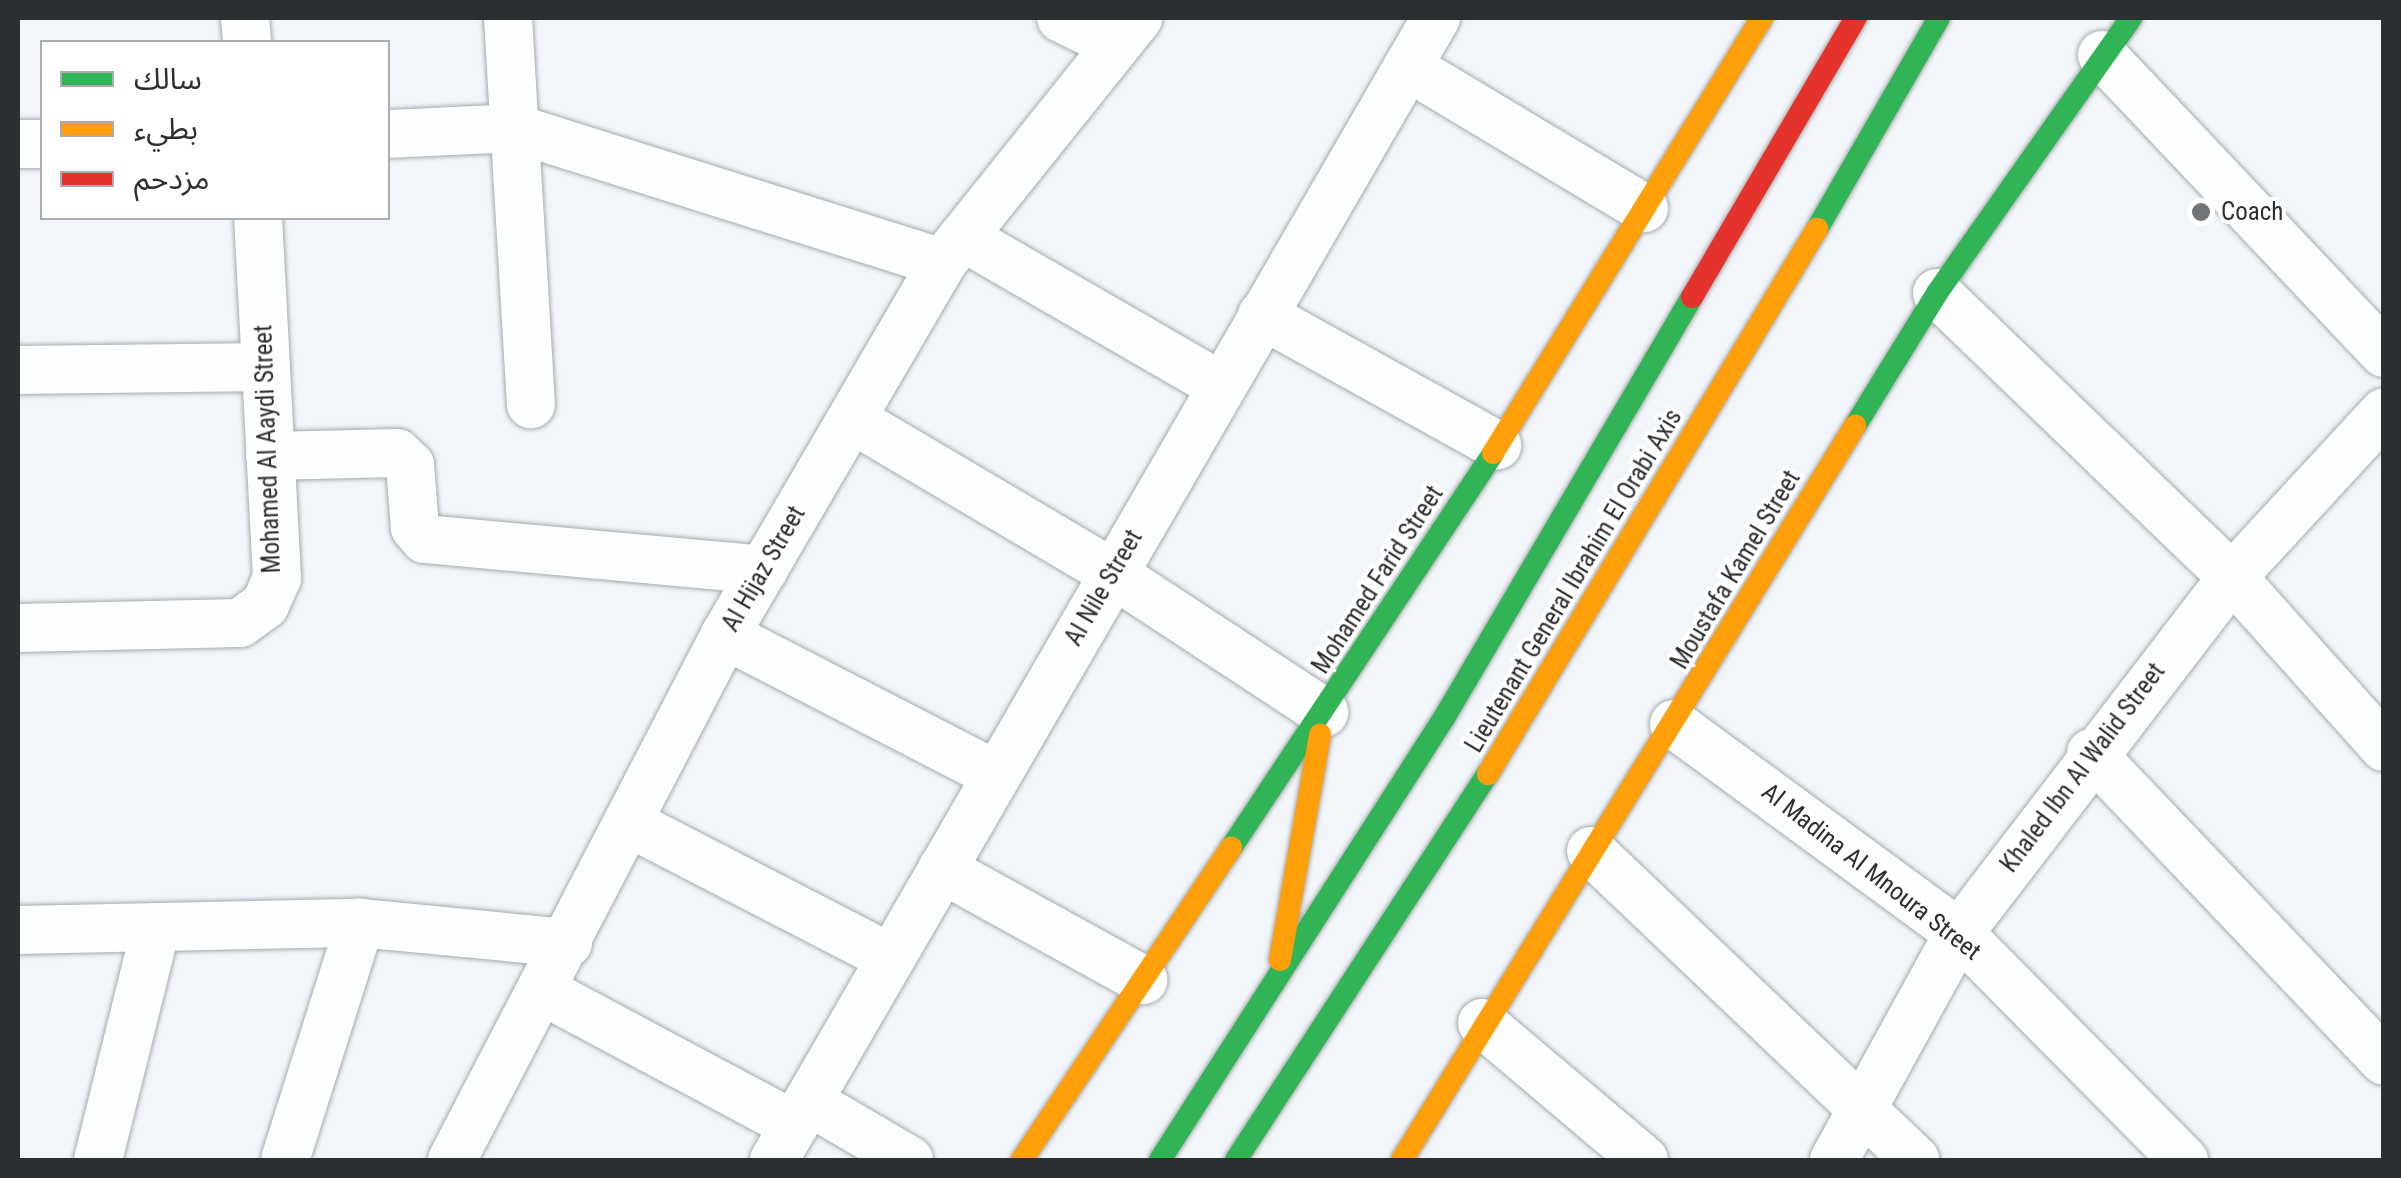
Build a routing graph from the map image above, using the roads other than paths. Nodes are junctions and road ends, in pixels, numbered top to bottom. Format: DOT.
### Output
graph roads {
  1 [pos="508,18"];
  2 [pos="1061,18"];
  3 [pos="1436,18"];
  4 [pos="1762,18"];
  5 [pos="1856,18"];
  6 [pos="1938,18"];
  7 [pos="2131,18"];
  8 [pos="1127,31"];
  9 [pos="2102,55"];
  10 [pos="1408,67"];
  11 [pos="514,128"];
  12 [pos="390,134"];
  13 [pos="1644,208"];
  14 [pos="258,220"];
  15 [pos="953,250"];
  16 [pos="1937,293"];
  17 [pos="1262,316"];
  18 [pos="2384,352"];
  19 [pos="266,367"];
  20 [pos="18,370"];
  21 [pos="1221,386"];
  22 [pos="531,404"];
  23 [pos="2384,412"];
  24 [pos="852,419"];
  25 [pos="1497,445"];
  26 [pos="270,456"];
  27 [pos="764,570"];
  28 [pos="1112,573"];
  29 [pos="2232,577"];
  30 [pos="18,628"];
  31 [pos="725,635"];
  32 [pos="1324,712"];
  33 [pos="1674,724"];
  34 [pos="2384,747"];
  35 [pos="2091,753"];
  36 [pos="996,774"];
  37 [pos="631,824"];
  38 [pos="1591,851"];
  39 [pos="942,869"];
  40 [pos="360,923"];
  41 [pos="156,927"];
  42 [pos="18,930"];
  43 [pos="1959,933"];
  44 [pos="568,944"];
  45 [pos="890,958"];
  46 [pos="1144,980"];
  47 [pos="1276,984"];
  48 [pos="543,991"];
  49 [pos="1482,1023"];
  50 [pos="2384,1060"];
  51 [pos="1864,1110"];
  52 [pos="792,1129"];
  53 [pos="98,1160"];
  54 [pos="285,1160"];
  55 [pos="452,1160"];
  56 [pos="909,1160"];
  57 [pos="1022,1160"];
  58 [pos="1160,1160"];
  59 [pos="1236,1160"];
  60 [pos="1402,1160"];
  61 [pos="1644,1160"];
  62 [pos="1834,1160"];
  63 [pos="1914,1160"];
  64 [pos="2184,1160"];
  1 -- 11 [label="street"];
  2 -- 8 [label="street"];
  3 -- 10 [label="street, Al Nile Street"];
  4 -- 13 [label="main road, Mohamed Farid Street"];
  5 -- 47 [label="main road, Lieutenant General Ibrahim El Orabi Axis"];
  6 -- 59 [label="main road, Lieutenant General Ibrahim El Orabi Axis"];
  7 -- 9 [label="main road, Moustafa Kamel Street"];
  8 -- 15 [label="street, Al Hijaz Street"];
  9 -- 16 [label="main road, Moustafa Kamel Street"];
  9 -- 18 [label="street"];
  10 -- 13 [label="street"];
  10 -- 17 [label="street, Al Nile Street"];
  11 -- 12 [label="street"];
  11 -- 15 [label="street"];
  11 -- 22 [label="street"];
  13 -- 25 [label="main road, Mohamed Farid Street"];
  14 -- 19 [label="street, Mohamed Al Aaydi Street"];
  15 -- 21 [label="street"];
  15 -- 24 [label="street, Al Hijaz Street"];
  16 -- 29 [label="street"];
  16 -- 33 [label="main road, Moustafa Kamel Street"];
  17 -- 21 [label="street, Al Nile Street"];
  17 -- 25 [label="street"];
  19 -- 20 [label="street"];
  19 -- 26 [label="street, Mohamed Al Aaydi Street"];
  21 -- 28 [label="street, Al Nile Street"];
  23 -- 29 [label="street, Khaled Ibn Al Walid Street"];
  24 -- 27 [label="street, Al Hijaz Street"];
  24 -- 28 [label="street"];
  25 -- 32 [label="main road, Mohamed Farid Street"];
  26 -- 27 [label="street"];
  26 -- 30 [label="street, Mohamed Al Aaydi Street"];
  27 -- 31 [label="street, Al Hijaz Street"];
  28 -- 32 [label="street"];
  28 -- 36 [label="street, Al Nile Street"];
  29 -- 34 [label="street"];
  29 -- 35 [label="street, Khaled Ibn Al Walid Street"];
  31 -- 36 [label="street"];
  31 -- 37 [label="street, Al Hijaz Street"];
  32 -- 46 [label="main road, Mohamed Farid Street"];
  32 -- 47 [label="main road"];
  33 -- 38 [label="main road, Moustafa Kamel Street"];
  33 -- 43 [label="street, Al Madina Al Mnoura Street"];
  35 -- 43 [label="street, Khaled Ibn Al Walid Street"];
  35 -- 50 [label="street"];
  36 -- 39 [label="street, Al Nile Street"];
  37 -- 44 [label="street, Al Hijaz Street"];
  37 -- 45 [label="street"];
  38 -- 49 [label="main road, Moustafa Kamel Street"];
  38 -- 51 [label="street"];
  39 -- 45 [label="street, Al Nile Street"];
  39 -- 46 [label="street"];
  40 -- 41 [label="street"];
  40 -- 44 [label="street"];
  40 -- 54 [label="street"];
  41 -- 42 [label="street"];
  41 -- 53 [label="street"];
  43 -- 51 [label="street, Khaled Ibn Al Walid Street"];
  43 -- 64 [label="street, Al Madina Al Mnoura Street"];
  44 -- 48 [label="street, Al Hijaz Street"];
  45 -- 52 [label="street, Al Nile Street"];
  46 -- 57 [label="main road, Mohamed Farid Street"];
  47 -- 58 [label="main road, Lieutenant General Ibrahim El Orabi Axis"];
  48 -- 52 [label="street"];
  48 -- 55 [label="street, Al Hijaz Street"];
  49 -- 60 [label="main road, Moustafa Kamel Street"];
  49 -- 61 [label="street"];
  51 -- 62 [label="street, Khaled Ibn Al Walid Street"];
  51 -- 63 [label="street"];
  52 -- 56 [label="street"];
}
